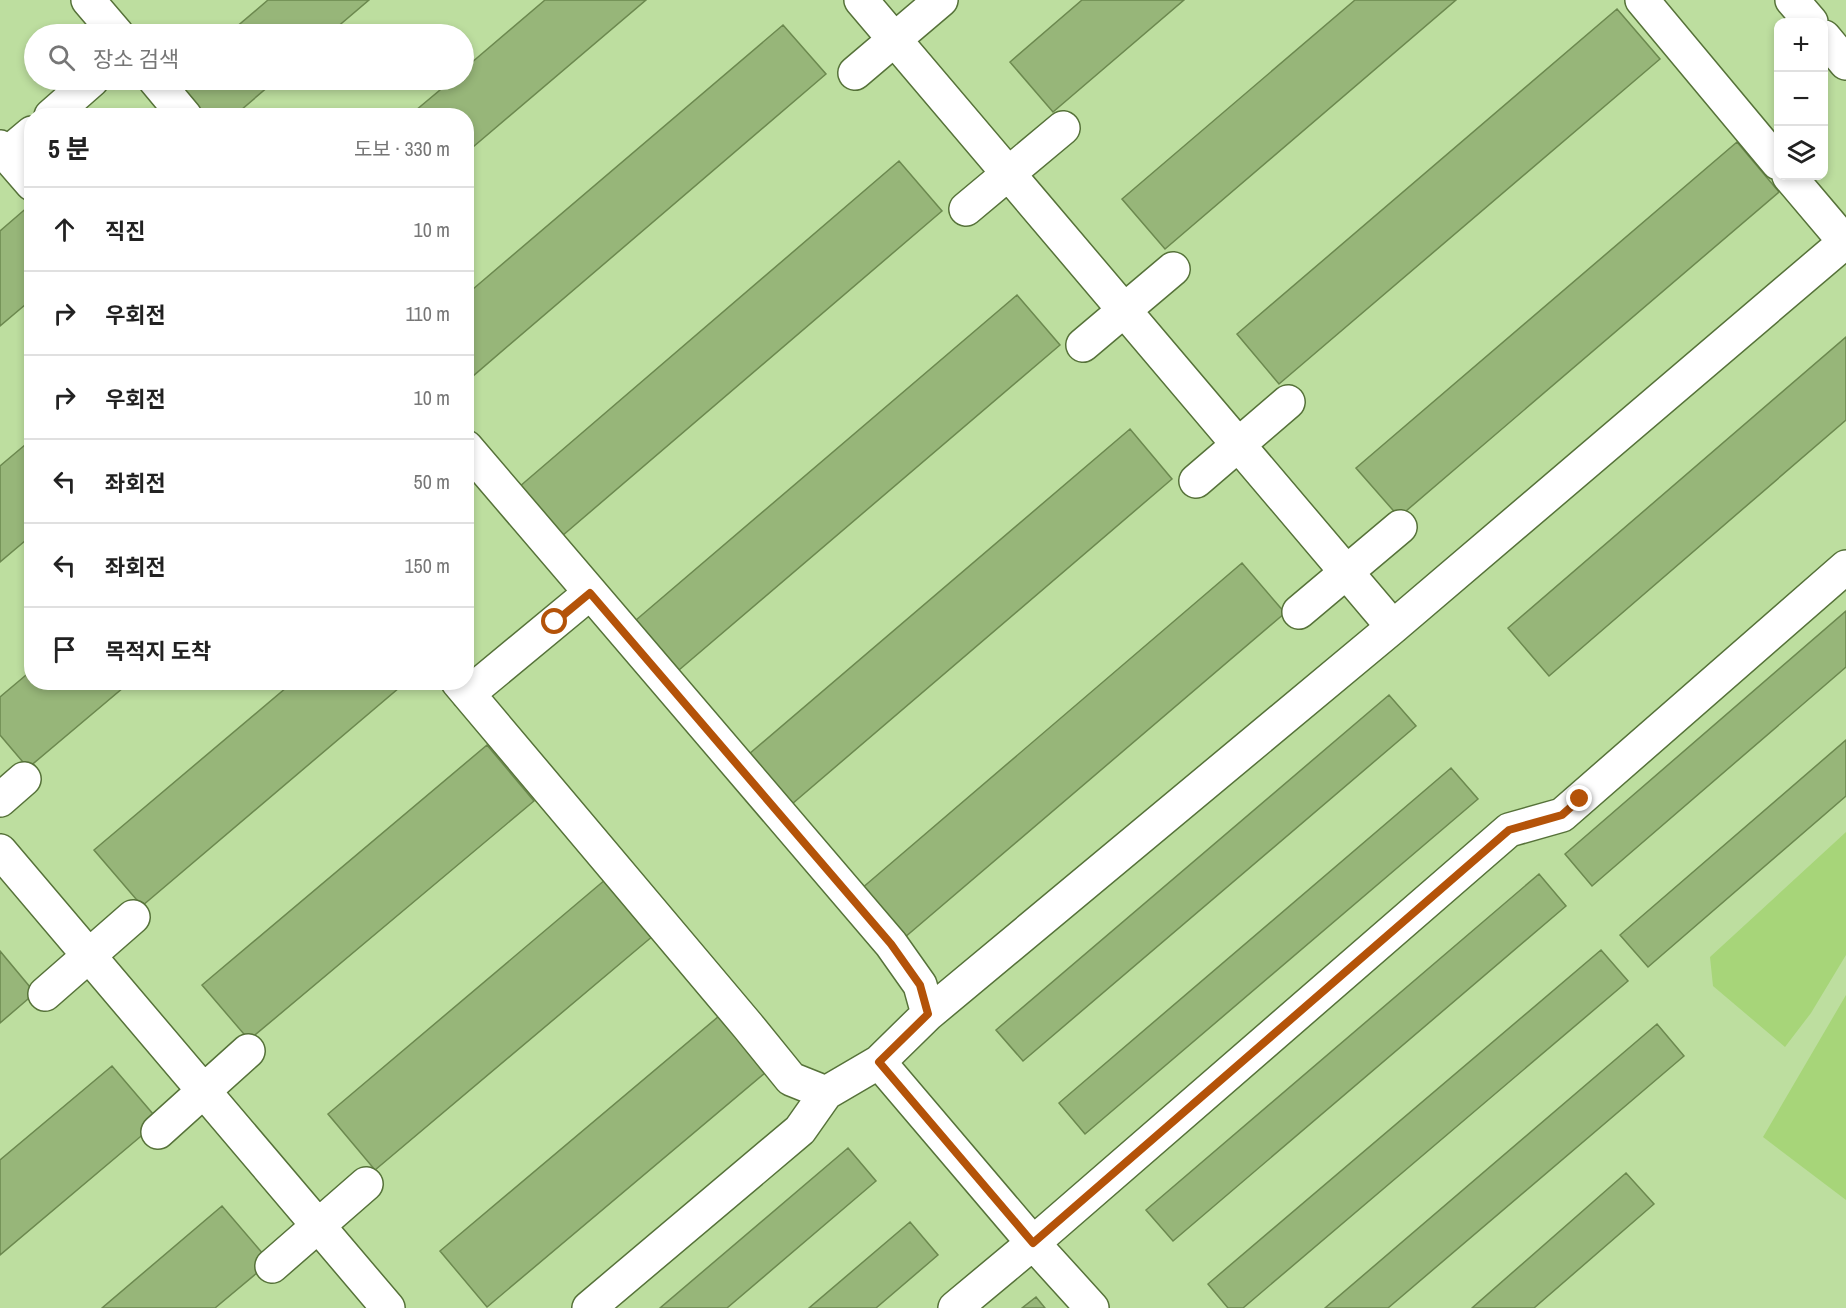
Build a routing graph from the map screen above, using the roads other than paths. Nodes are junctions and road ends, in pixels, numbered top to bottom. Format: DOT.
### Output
graph roads {
  1 [pos="88,0"];
  2 [pos="861,0"];
  3 [pos="940,0"];
  4 [pos="1642,0"];
  5 [pos="1792,0"];
  6 [pos="1808,18"];
  7 [pos="108,24"];
  8 [pos="894,39"];
  9 [pos="1828,42"];
  10 [pos="1846,63"];
  11 [pos="855,73"];
  12 [pos="81,90"];
  13 [pos="163,90"];
  14 [pos="60,108"];
  15 [pos="178,108"];
  16 [pos="1063,128"];
  17 [pos="24,137"];
  18 [pos="3,151"];
  19 [pos="1774,157"];
  20 [pos="24,174"];
  21 [pos="1009,174"];
  22 [pos="1792,180"];
  23 [pos="966,209"];
  24 [pos="1845,242"];
  25 [pos="1173,269"];
  26 [pos="1124,310"];
  27 [pos="1083,345"];
  28 [pos="1288,402"];
  29 [pos="1239,445"];
  30 [pos="474,456"];
  31 [pos="1196,481"];
  32 [pos="1400,527"];
  33 [pos="1846,567"];
  34 [pos="1346,572"];
  35 [pos="590,593"];
  36 [pos="1299,612"];
  37 [pos="1393,627"];
  38 [pos="474,680"];
  39 [pos="465,690"];
  40 [pos="24,779"];
  41 [pos="0,800"];
  42 [pos="0,851"];
  43 [pos="133,917"];
  44 [pos="89,956"];
  45 [pos="45,994"];
  46 [pos="928,1014"];
  47 [pos="248,1051"];
  48 [pos="879,1062"];
  49 [pos="204,1091"];
  50 [pos="826,1093"];
  51 [pos="158,1132"];
  52 [pos="366,1184"];
  53 [pos="318,1226"];
  54 [pos="1033,1243"];
  55 [pos="272,1266"];
  56 [pos="388,1308"];
  57 [pos="589,1308"];
  58 [pos="955,1308"];
  59 [pos="1092,1308"];
  1 -- 7 [label="lane"];
  2 -- 8 [label="lane"];
  3 -- 8 [label="lane"];
  4 -- 19 [label="lane"];
  5 -- 6 [label="lane"];
  8 -- 11 [label="lane"];
  8 -- 21 [label="lane"];
  9 -- 10 [label="lane"];
  12 -- 14 [label="lane"];
  13 -- 15 [label="lane"];
  16 -- 21 [label="lane"];
  17 -- 18 [label="lane"];
  18 -- 20 [label="lane"];
  21 -- 23 [label="lane"];
  21 -- 26 [label="lane"];
  22 -- 24 [label="lane"];
  24 -- 37 [label="lane"];
  25 -- 26 [label="lane"];
  26 -- 27 [label="lane"];
  26 -- 29 [label="lane"];
  28 -- 29 [label="lane"];
  29 -- 31 [label="lane"];
  29 -- 34 [label="lane"];
  30 -- 35 [label="lane"];
  32 -- 34 [label="lane"];
  33 -- 54 [label="lane"];
  34 -- 36 [label="lane"];
  34 -- 37 [label="lane"];
  35 -- 38 [label="lane"];
  35 -- 46 [label="lane"];
  37 -- 46 [label="lane"];
  39 -- 50 [label="lane"];
  40 -- 41 [label="lane"];
  42 -- 44 [label="lane"];
  43 -- 44 [label="lane"];
  44 -- 45 [label="lane"];
  44 -- 49 [label="lane"];
  46 -- 48 [label="lane"];
  47 -- 49 [label="lane"];
  48 -- 50 [label="lane"];
  48 -- 54 [label="lane"];
  49 -- 51 [label="lane"];
  49 -- 53 [label="lane"];
  50 -- 57 [label="lane"];
  52 -- 53 [label="lane"];
  53 -- 55 [label="lane"];
  53 -- 56 [label="lane"];
  54 -- 58 [label="lane"];
  54 -- 59 [label="lane"];
}
